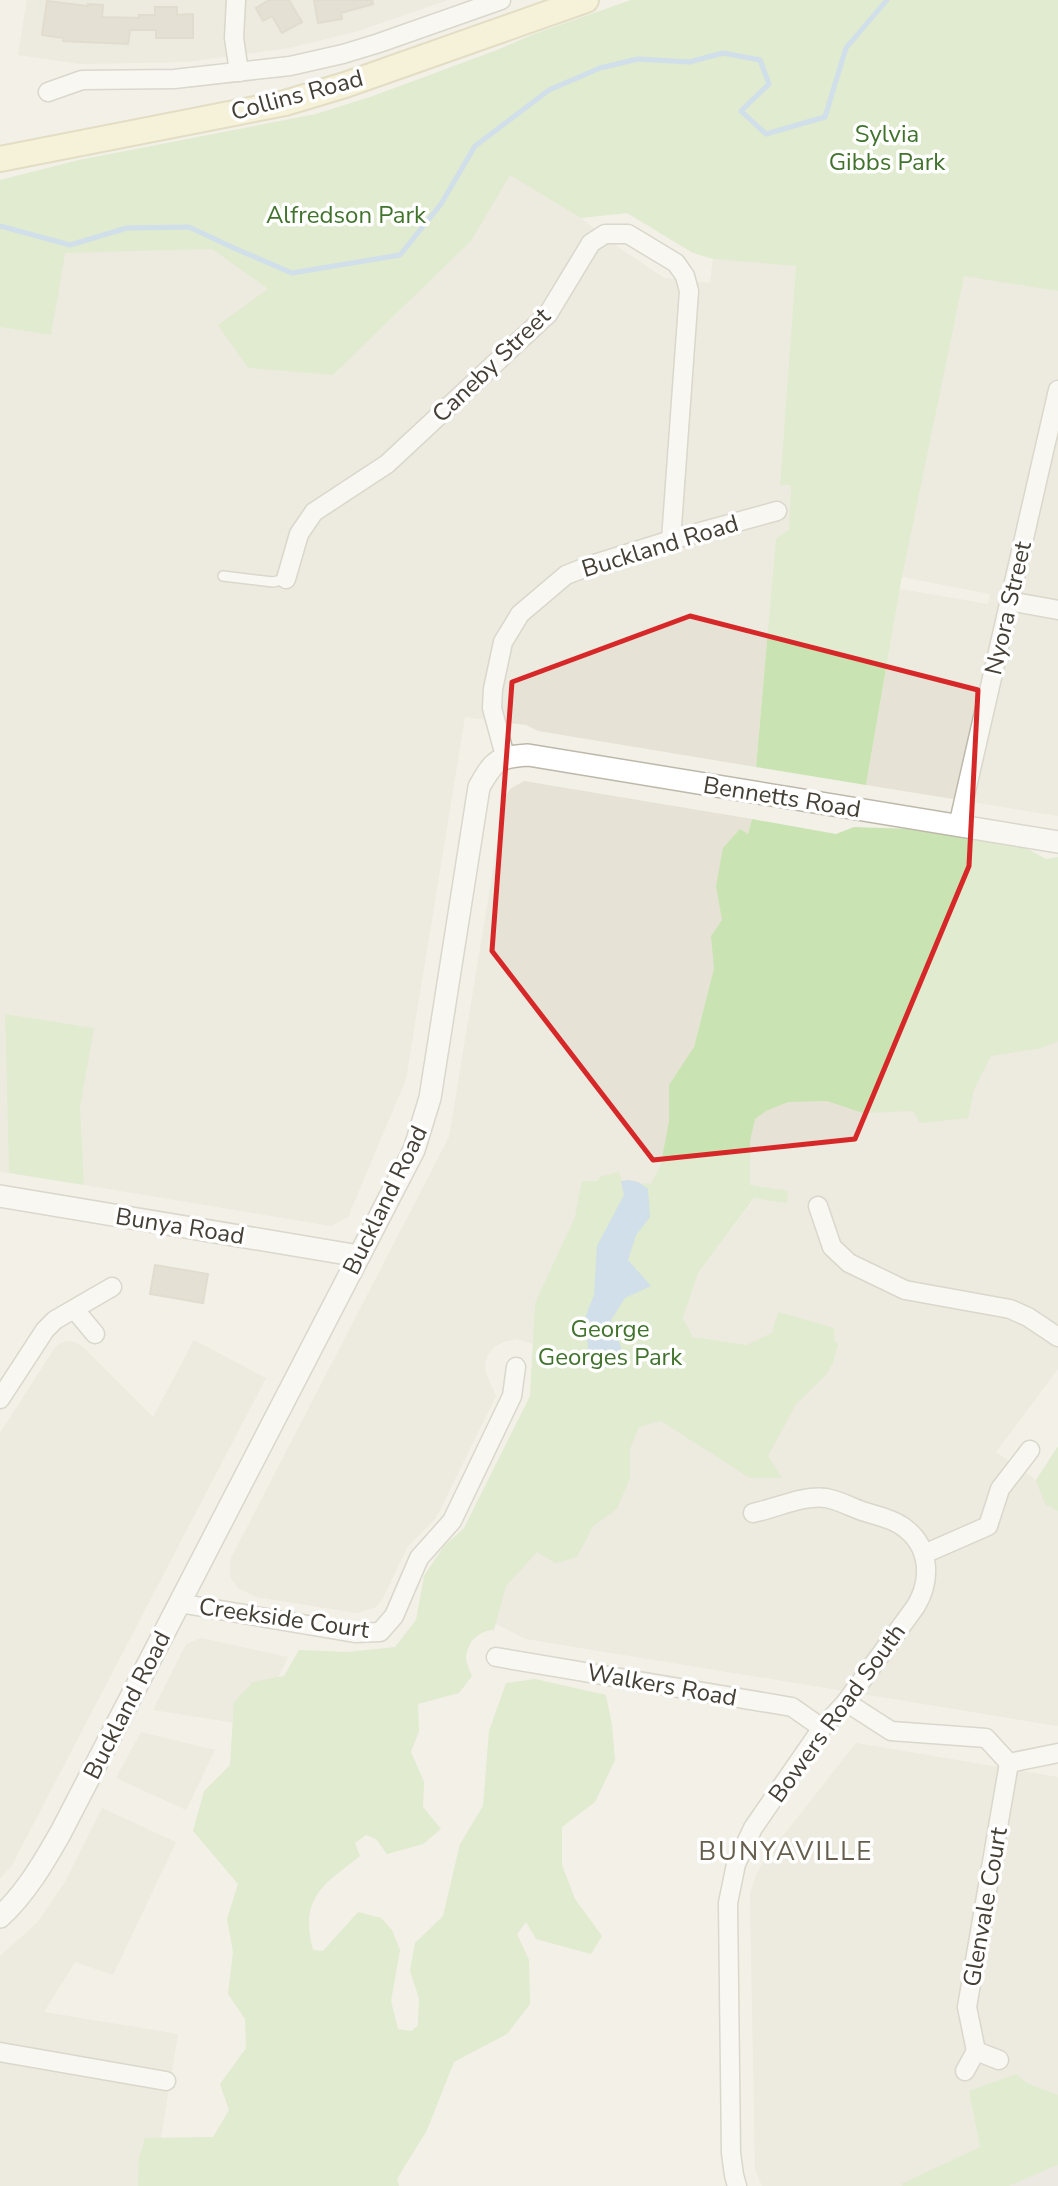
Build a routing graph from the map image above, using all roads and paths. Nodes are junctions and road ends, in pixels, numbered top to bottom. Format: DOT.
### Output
graph roads {
  1 [pos="236,0"];
  2 [pos="586,0"];
  3 [pos="491,2"];
  4 [pos="239,72"];
  5 [pos="48,92"];
  6 [pos="0,159"];
  7 [pos="1058,393"];
  8 [pos="777,511"];
  9 [pos="671,540"];
  10 [pos="223,576"];
  11 [pos="286,579"];
  12 [pos="1009,601"];
  13 [pos="1058,610"];
  14 [pos="505,756"];
  15 [pos="958,825"];
  16 [pos="1058,842"];
  17 [pos="0,1196"];
  18 [pos="818,1206"];
  19 [pos="359,1256"];
  20 [pos="111,1287"];
  21 [pos="75,1310"];
  22 [pos="95,1334"];
  23 [pos="1058,1337"];
  24 [pos="516,1367"];
  25 [pos="0,1399"];
  26 [pos="1030,1450"];
  27 [pos="753,1513"];
  28 [pos="924,1554"];
  29 [pos="179,1603"];
  30 [pos="496,1657"];
  31 [pos="846,1702"];
  32 [pos="822,1728"];
  33 [pos="1058,1753"];
  34 [pos="1009,1763"];
  35 [pos="0,1917"];
  36 [pos="976,2051"];
  37 [pos="0,2052"];
  38 [pos="999,2060"];
  39 [pos="965,2071"];
  40 [pos="166,2081"];
  41 [pos="737,2186"];
  1 -- 4 [label="street"];
  2 -- 6 [label="main road, Collins Road"];
  3 -- 4 [label="street, Collins Road"];
  4 -- 5 [label="street, Collins Road"];
  7 -- 12 [label="street, Nyora Street"];
  8 -- 9 [label="street, Buckland Road"];
  9 -- 11 [label="street, Caneby Street"];
  9 -- 14 [label="street, Buckland Road"];
  10 -- 11 [label="lane, Caneby Street"];
  12 -- 13 [label="street"];
  12 -- 15 [label="street, Nyora Street"];
  14 -- 15 [label="street, Bennetts Road"];
  14 -- 19 [label="street, Buckland Road"];
  15 -- 16 [label="street, Bennetts Road"];
  17 -- 19 [label="street, Bunya Road"];
  18 -- 23 [label="street"];
  19 -- 29 [label="street, Buckland Road"];
  20 -- 21 [label="street"];
  21 -- 22 [label="street"];
  21 -- 25 [label="street"];
  24 -- 29 [label="street, Creekside Court"];
  26 -- 28 [label="street"];
  27 -- 28 [label="street"];
  28 -- 31 [label="street, Bowers Road South"];
  29 -- 35 [label="street, Buckland Road"];
  30 -- 32 [label="street, Walkers Road"];
  31 -- 32 [label="street, Bowers Road South"];
  31 -- 34 [label="street"];
  32 -- 41 [label="street, Bowers Road South"];
  33 -- 34 [label="street"];
  34 -- 36 [label="street, Glenvale Court"];
  36 -- 38 [label="street"];
  36 -- 39 [label="street"];
  37 -- 40 [label="street"];
}
